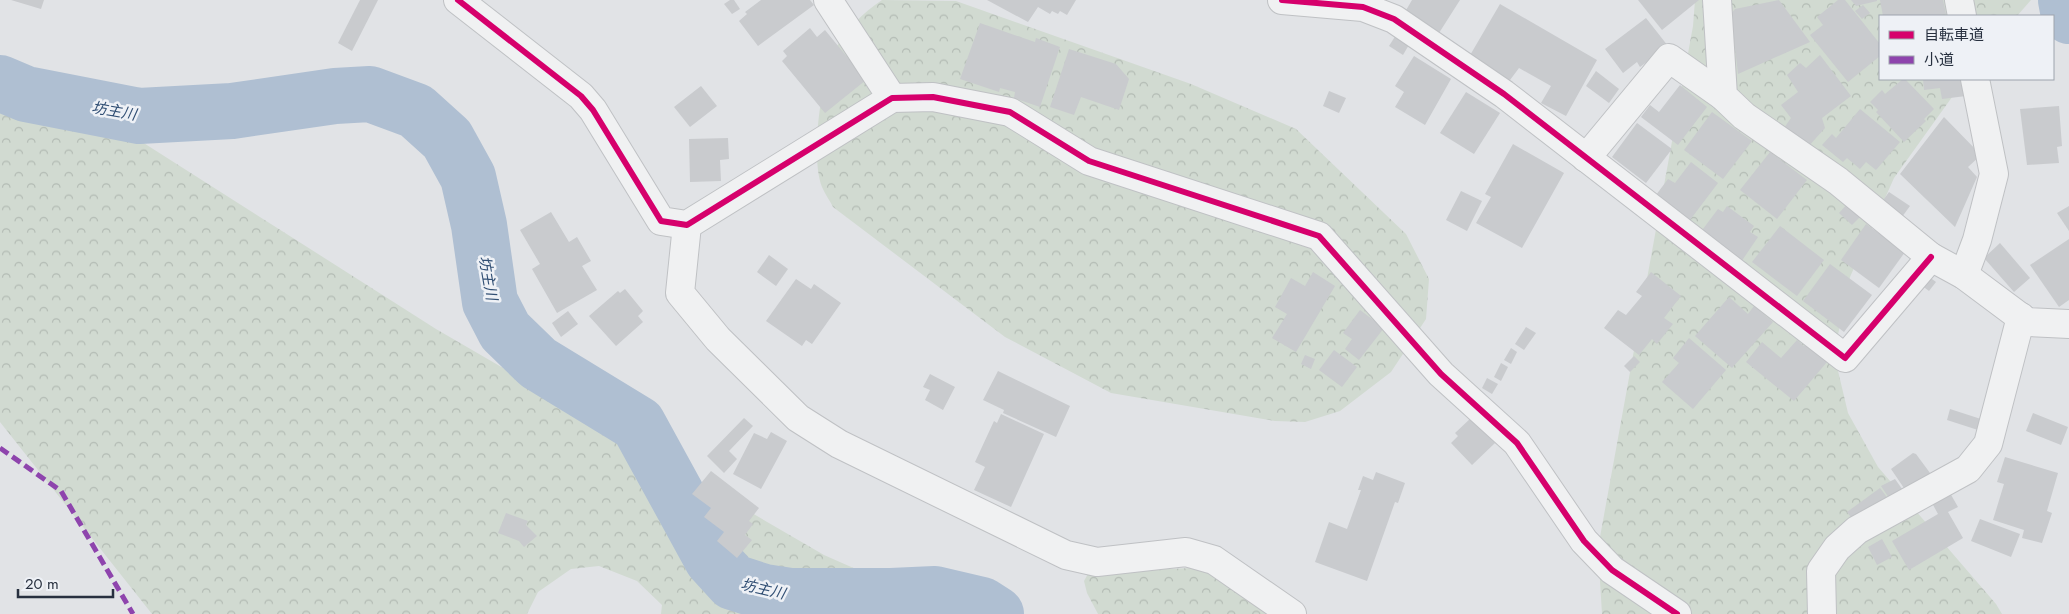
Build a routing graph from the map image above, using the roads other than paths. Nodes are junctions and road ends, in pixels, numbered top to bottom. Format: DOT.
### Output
graph roads {
  1 [pos="458,0"];
  2 [pos="828,0"];
  3 [pos="1282,0"];
  4 [pos="1717,0"];
  5 [pos="1959,0"];
  6 [pos="1962,15"];
  7 [pos="1975,80"];
  8 [pos="1723,96"];
  9 [pos="892,98"];
  10 [pos="1586,158"];
  11 [pos="688,225"];
  12 [pos="1931,257"];
  13 [pos="1964,275"];
  14 [pos="2020,317"];
  15 [pos="2069,324"];
  16 [pos="1292,614"];
  17 [pos="1678,614"];
  18 [pos="1822,614"];
  1 -- 11 [label="street"];
  2 -- 9 [label="street"];
  3 -- 10 [label="street"];
  4 -- 8 [label="street"];
  5 -- 6 [label="street"];
  7 -- 13 [label="street"];
  8 -- 10 [label="street"];
  8 -- 12 [label="street"];
  9 -- 11 [label="street"];
  9 -- 17 [label="street"];
  10 -- 12 [label="street"];
  11 -- 16 [label="street"];
  12 -- 13 [label="street"];
  13 -- 14 [label="street"];
  14 -- 15 [label="street"];
  14 -- 18 [label="street"];
}
